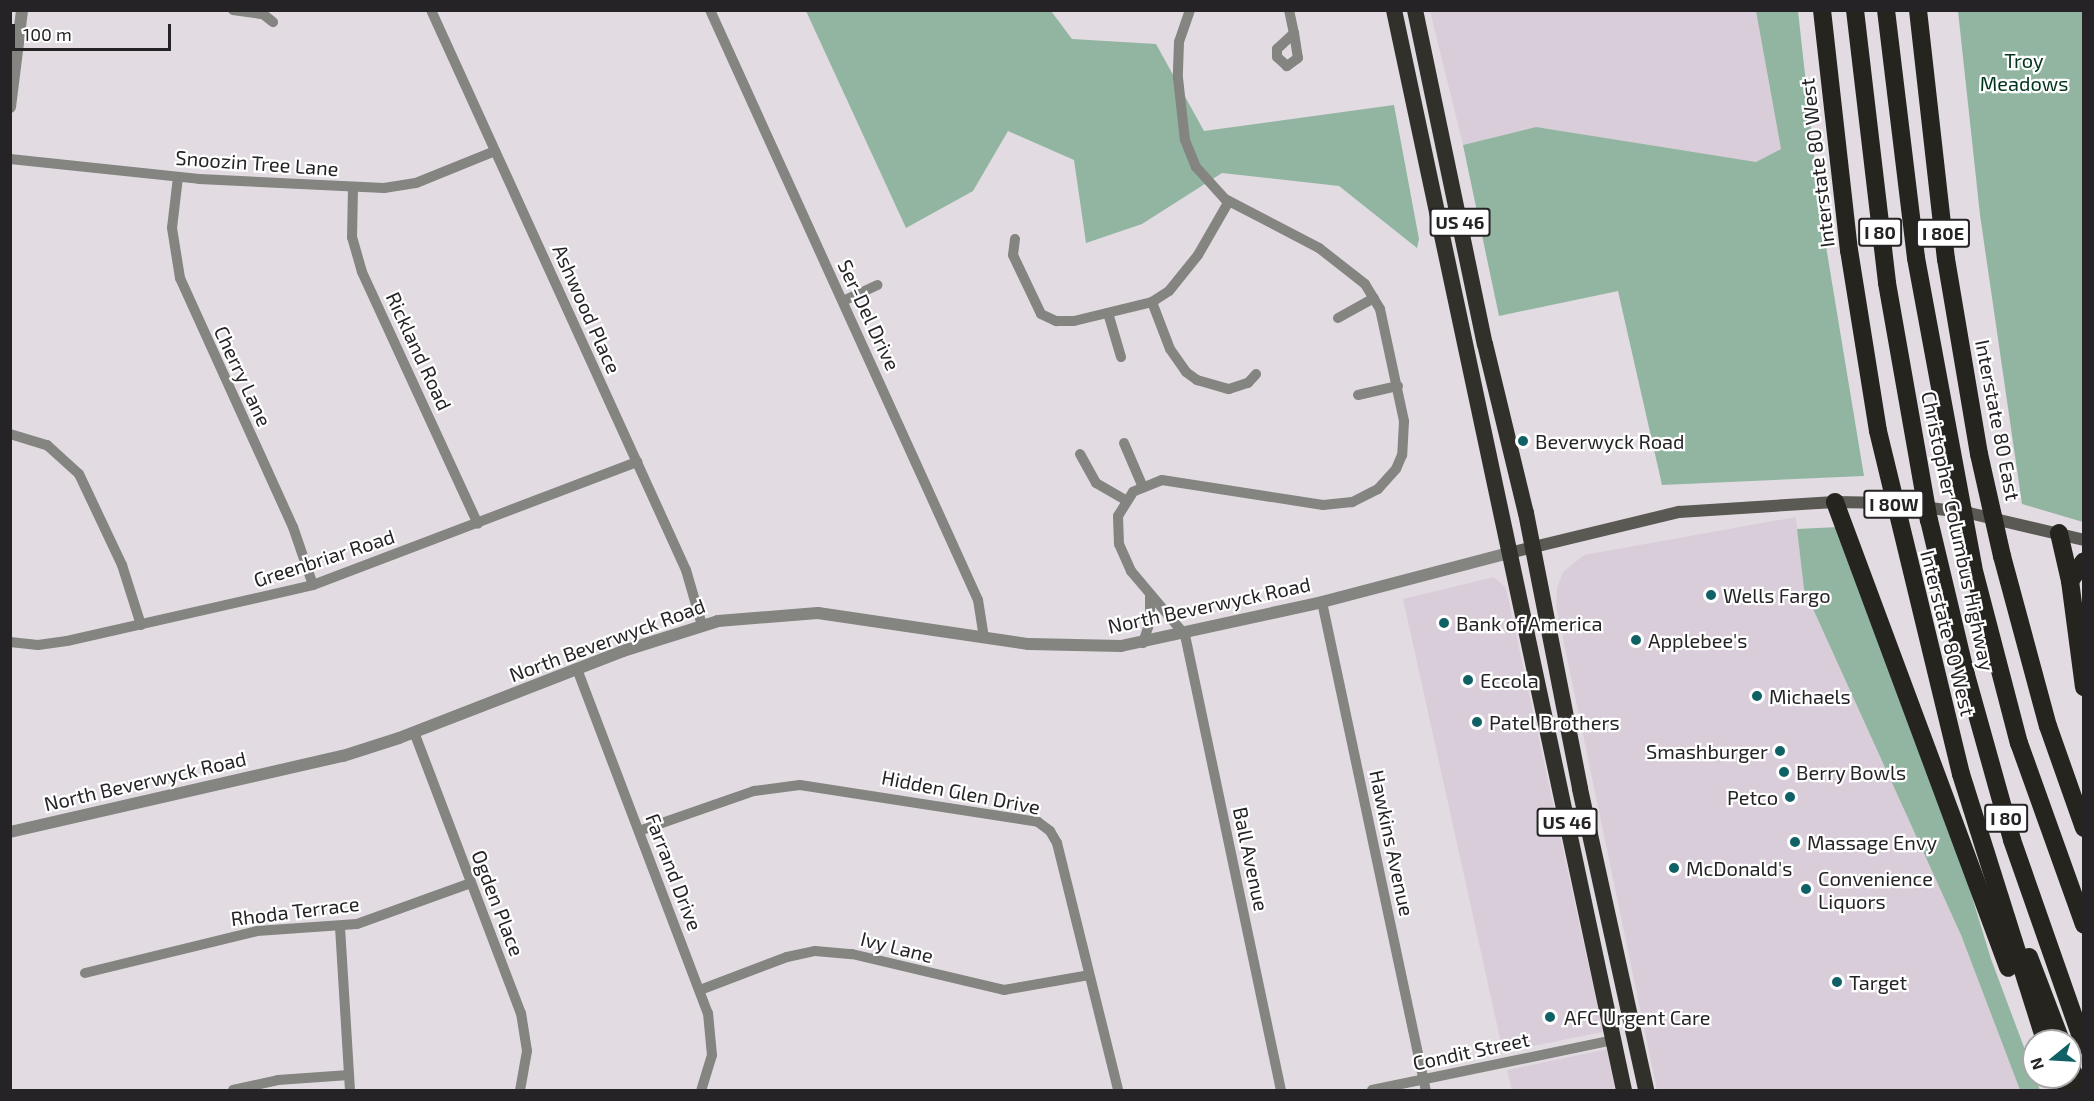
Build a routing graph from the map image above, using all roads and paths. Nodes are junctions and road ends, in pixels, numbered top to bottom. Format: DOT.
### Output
graph roads {
  1 [pos="22,10"];
  2 [pos="233,10"];
  3 [pos="431,10"];
  4 [pos="710,10"];
  5 [pos="1190,10"];
  6 [pos="1289,10"];
  7 [pos="1394,10"];
  8 [pos="1415,10"];
  9 [pos="1822,10"];
  10 [pos="1855,10"];
  11 [pos="1886,10"];
  12 [pos="1918,10"];
  13 [pos="273,22"];
  14 [pos="1294,33"];
  15 [pos="10,107"];
  16 [pos="495,151"];
  17 [pos="10,159"];
  18 [pos="178,177"];
  19 [pos="353,187"];
  20 [pos="1229,201"];
  21 [pos="1015,239"];
  22 [pos="877,285"];
  23 [pos="1374,298"];
  24 [pos="843,302"];
  25 [pos="1152,302"];
  26 [pos="1108,313"];
  27 [pos="1338,318"];
  28 [pos="1121,357"];
  29 [pos="1256,374"];
  30 [pos="1398,386"];
  31 [pos="1358,395"];
  32 [pos="10,434"];
  33 [pos="1124,443"];
  34 [pos="1080,454"];
  35 [pos="637,462"];
  36 [pos="1142,485"];
  37 [pos="1126,500"];
  38 [pos="1835,502"];
  39 [pos="477,524"];
  40 [pos="2059,533"];
  41 [pos="2084,540"];
  42 [pos="1533,547"];
  43 [pos="1509,553"];
  44 [pos="2084,561"];
  45 [pos="1911,578"];
  46 [pos="2070,581"];
  47 [pos="313,585"];
  48 [pos="1150,597"];
  49 [pos="1322,602"];
  50 [pos="141,625"];
  51 [pos="702,625"];
  52 [pos="1185,635"];
  53 [pos="984,637"];
  54 [pos="10,642"];
  55 [pos="1143,643"];
  56 [pos="577,669"];
  57 [pos="2084,687"];
  58 [pos="414,732"];
  59 [pos="2084,828"];
  60 [pos="639,831"];
  61 [pos="10,832"];
  62 [pos="471,883"];
  63 [pos="2084,925"];
  64 [pos="340,927"];
  65 [pos="85,973"];
  66 [pos="1089,975"];
  67 [pos="700,990"];
  68 [pos="2030,997"];
  69 [pos="2042,1029"];
  70 [pos="2057,1029"];
  71 [pos="1613,1040"];
  72 [pos="2084,1046"];
  73 [pos="349,1075"];
  74 [pos="1424,1085"];
  75 [pos="233,1090"];
  76 [pos="350,1090"];
  77 [pos="520,1090"];
  78 [pos="705,1090"];
  79 [pos="1119,1090"];
  80 [pos="1281,1090"];
  81 [pos="1372,1090"];
  82 [pos="1624,1090"];
  83 [pos="1646,1090"];
  1 -- 15 [label="street"];
  2 -- 13 [label="street"];
  3 -- 16 [label="street, Ashwood Place"];
  4 -- 24 [label="street, Ser-Del Drive"];
  5 -- 20 [label="street"];
  6 -- 14 [label="street"];
  7 -- 43 [label="highway, US 46"];
  8 -- 42 [label="highway, US 46"];
  9 -- 45 [label="highway, Interstate 80 West / I 80W"];
  10 -- 72 [label="highway, Christopher Columbus Highway / I 80"];
  11 -- 63 [label="highway, Christopher Columbus Highway / I 80"];
  12 -- 59 [label="highway, Interstate 80 East / I 80E"];
  16 -- 19 [label="street, Snoozin Tree Lane"];
  16 -- 35 [label="street, Ashwood Place"];
  17 -- 18 [label="street, Snoozin Tree Lane"];
  18 -- 19 [label="street, Snoozin Tree Lane"];
  18 -- 47 [label="street, Cherry Lane"];
  19 -- 39 [label="street, Rickland Road"];
  20 -- 23 [label="street"];
  20 -- 25 [label="street"];
  21 -- 26 [label="street"];
  22 -- 24 [label="street"];
  23 -- 27 [label="street"];
  23 -- 30 [label="street"];
  24 -- 53 [label="street, Ser-Del Drive"];
  25 -- 26 [label="street"];
  25 -- 29 [label="street"];
  26 -- 28 [label="street"];
  30 -- 31 [label="street"];
  30 -- 36 [label="street"];
  32 -- 50 [label="street"];
  33 -- 36 [label="street"];
  34 -- 37 [label="street"];
  35 -- 39 [label="street, Greenbriar Road"];
  35 -- 51 [label="street, Ashwood Place"];
  36 -- 37 [label="street"];
  37 -- 48 [label="street"];
  38 -- 40 [label="main road"];
  38 -- 42 [label="main road"];
  38 -- 68 [label="highway"];
  39 -- 47 [label="street, Greenbriar Road"];
  40 -- 41 [label="main road"];
  40 -- 46 [label="highway"];
  42 -- 43 [label="main road"];
  42 -- 83 [label="highway, US 46"];
  43 -- 49 [label="street, North Beverwyck Road"];
  43 -- 71 [label="highway, US 46"];
  44 -- 46 [label="highway"];
  45 -- 68 [label="highway, Interstate 80 West / I 80W"];
  45 -- 70 [label="highway"];
  46 -- 57 [label="highway"];
  47 -- 50 [label="street, Greenbriar Road"];
  48 -- 52 [label="street"];
  48 -- 55 [label="street"];
  49 -- 52 [label="street, North Beverwyck Road"];
  49 -- 74 [label="street, Hawkins Avenue"];
  50 -- 54 [label="street, Greenbriar Road"];
  51 -- 53 [label="street, North Beverwyck Road"];
  51 -- 56 [label="street, North Beverwyck Road"];
  52 -- 55 [label="street, North Beverwyck Road"];
  52 -- 80 [label="street, Ball Avenue"];
  53 -- 55 [label="street, North Beverwyck Road"];
  56 -- 58 [label="street, North Beverwyck Road"];
  56 -- 60 [label="street, Farrand Drive"];
  58 -- 61 [label="street, North Beverwyck Road"];
  58 -- 62 [label="street, Ogden Place"];
  60 -- 66 [label="street, Hidden Glen Drive"];
  60 -- 67 [label="street, Farrand Drive"];
  62 -- 64 [label="street, Rhoda Terrace"];
  62 -- 77 [label="street, Ogden Place"];
  64 -- 65 [label="street, Rhoda Terrace"];
  64 -- 73 [label="street"];
  66 -- 67 [label="street, Ivy Lane"];
  66 -- 79 [label="street, Hidden Glen Drive"];
  67 -- 78 [label="street, Farrand Drive"];
  68 -- 69 [label="highway, Interstate 80 West / I 80W"];
  71 -- 74 [label="street, Condit Street"];
  71 -- 82 [label="highway, US 46"];
  73 -- 75 [label="street"];
  73 -- 76 [label="street"];
  74 -- 81 [label="street, Condit Street"];
}
